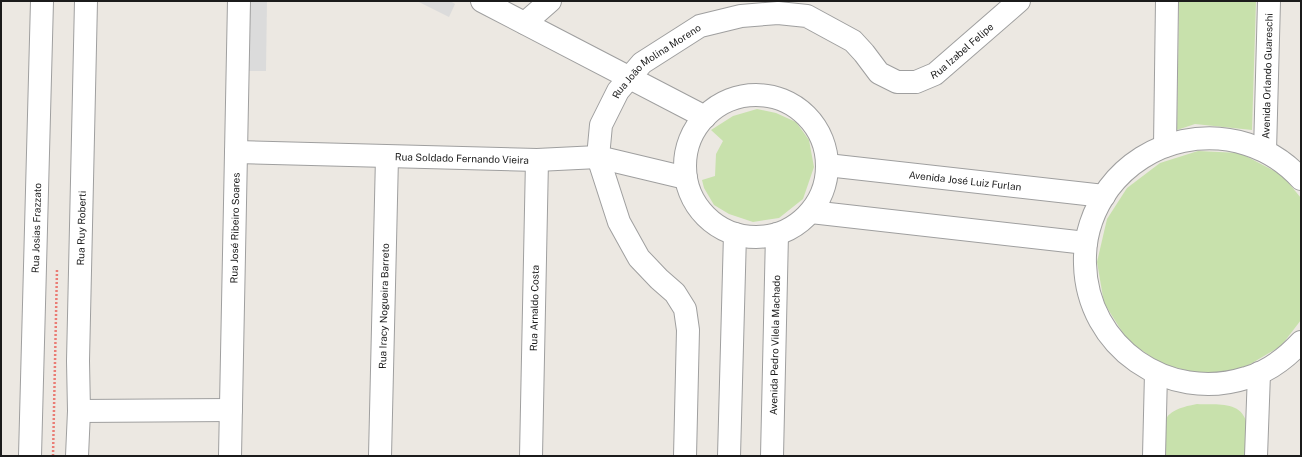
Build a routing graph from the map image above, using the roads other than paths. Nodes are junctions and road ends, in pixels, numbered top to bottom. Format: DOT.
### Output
graph roads {
  1 [pos="42,1"];
  2 [pos="86,1"];
  3 [pos="239,1"];
  4 [pos="482,1"];
  5 [pos="550,1"];
  6 [pos="1019,1"];
  7 [pos="1167,1"];
  8 [pos="1269,1"];
  9 [pos="775,7"];
  10 [pos="524,23"];
  11 [pos="629,78"];
  12 [pos="897,82"];
  13 [pos="705,117"];
  14 [pos="1164,146"];
  15 [pos="1266,151"];
  16 [pos="236,152"];
  17 [pos="387,157"];
  18 [pos="598,157"];
  19 [pos="537,160"];
  20 [pos="827,165"];
  21 [pos="686,178"];
  22 [pos="1301,179"];
  23 [pos="1104,196"];
  24 [pos="811,212"];
  25 [pos="736,234"];
  26 [pos="777,234"];
  27 [pos="1086,243"];
  28 [pos="1301,342"];
  29 [pos="1156,373"];
  30 [pos="1259,373"];
  31 [pos="231,410"];
  32 [pos="79,411"];
  33 [pos="30,456"];
  34 [pos="77,456"];
  35 [pos="230,456"];
  36 [pos="380,456"];
  37 [pos="531,456"];
  38 [pos="685,456"];
  39 [pos="729,456"];
  40 [pos="772,456"];
  41 [pos="1154,456"];
  42 [pos="1256,456"];
  1 -- 33 [label="street, Rua Josias Frazzato"];
  2 -- 32 [label="street, Rua Ruy Roberti"];
  3 -- 16 [label="street, Rua José Ribeiro Soares"];
  4 -- 10 [label="street"];
  5 -- 10 [label="street"];
  6 -- 12 [label="street, Rua Izabel Felipe"];
  7 -- 14 [label="street"];
  8 -- 15 [label="street, Avenida Orlando Guareschi"];
  9 -- 11 [label="street, Rua João Molina Moreno"];
  9 -- 12 [label="street, Rua João Molina Moreno"];
  10 -- 11 [label="street"];
  11 -- 13 [label="street"];
  11 -- 18 [label="street, Rua João Molina Moreno"];
  13 -- 20 [label="street"];
  13 -- 21 [label="street"];
  14 -- 15 [label="street"];
  14 -- 23 [label="street"];
  15 -- 22 [label="street"];
  16 -- 17 [label="street, Rua Soldado Fernando Vieira"];
  16 -- 31 [label="street, Rua José Ribeiro Soares"];
  17 -- 19 [label="street, Rua Soldado Fernando Vieira"];
  17 -- 36 [label="street, Rua Iracy Nogueira Barreto"];
  18 -- 19 [label="street, Rua Soldado Fernando Vieira"];
  18 -- 21 [label="street, Rua Soldado Fernando Vieira"];
  18 -- 38 [label="street, Rua João Molina Moreno"];
  19 -- 37 [label="street, Rua Arnaldo Costa"];
  20 -- 23 [label="street, Avenida José Luiz Furlan"];
  20 -- 24 [label="street"];
  21 -- 25 [label="street"];
  23 -- 27 [label="street"];
  24 -- 26 [label="street"];
  24 -- 27 [label="street"];
  25 -- 26 [label="street"];
  25 -- 39 [label="street"];
  26 -- 40 [label="street, Avenida Pedro Vilela Machado"];
  27 -- 29 [label="street"];
  28 -- 30 [label="street"];
  29 -- 30 [label="street"];
  29 -- 41 [label="street"];
  30 -- 42 [label="street"];
  31 -- 32 [label="street"];
  31 -- 35 [label="street, Rua José Ribeiro Soares"];
  32 -- 34 [label="street, Rua Ruy Roberti"];
}
